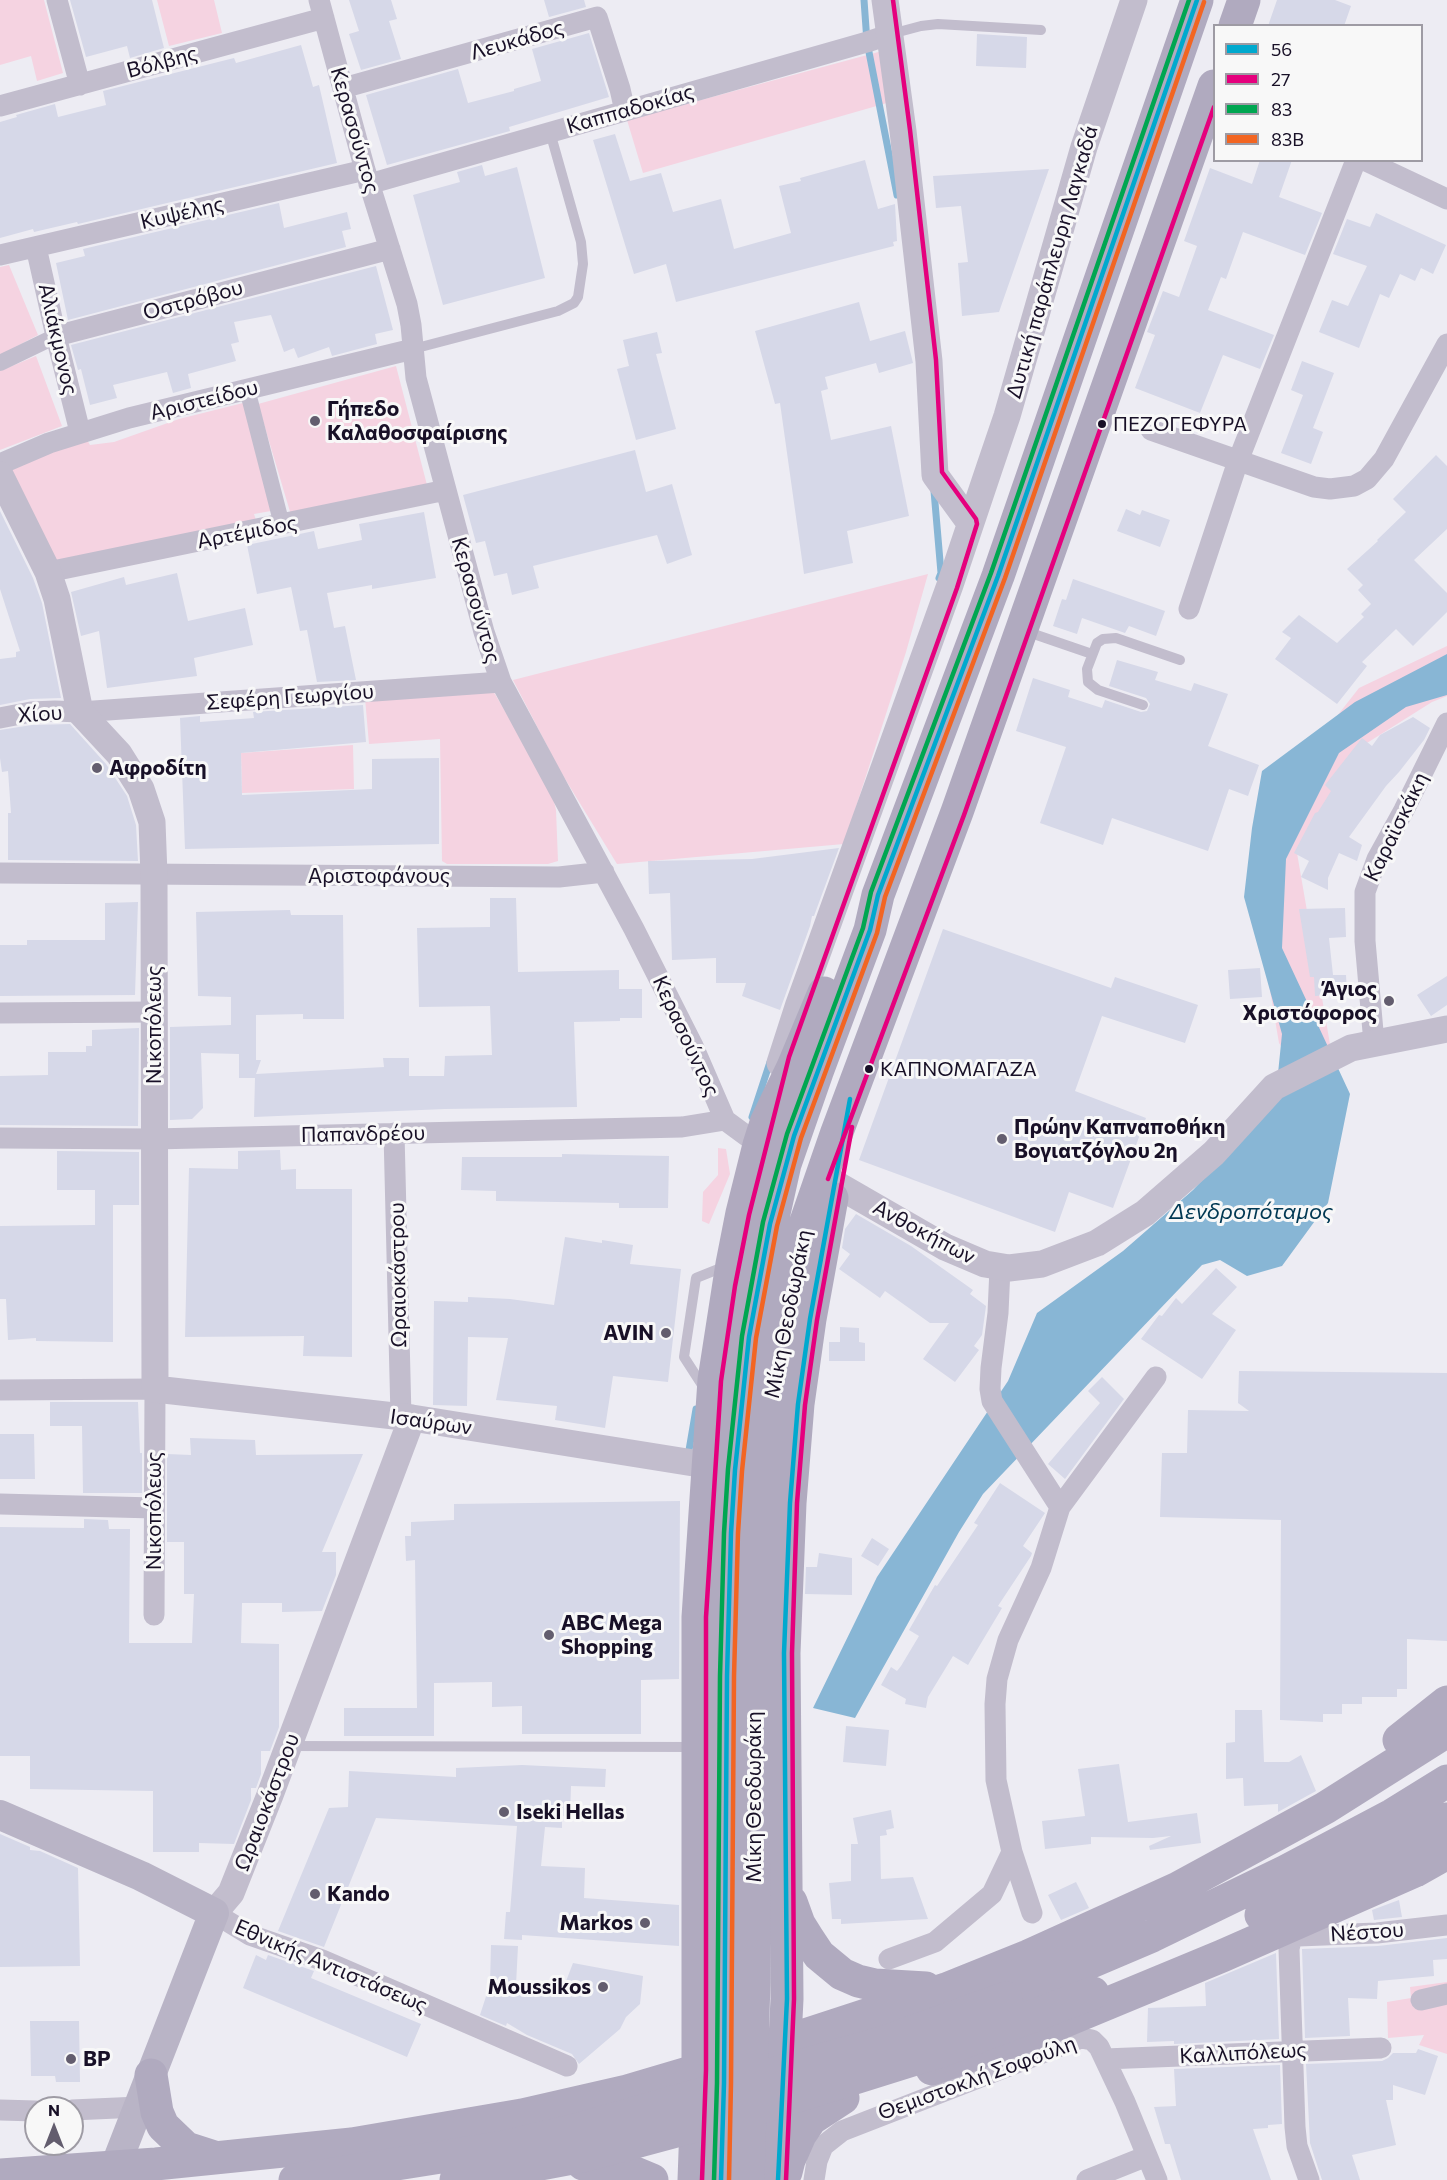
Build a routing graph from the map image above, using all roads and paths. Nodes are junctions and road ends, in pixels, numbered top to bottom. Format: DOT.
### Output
graph roads {
  1 [pos="57,0"];
  2 [pos="885,0"];
  3 [pos="1134,0"];
  4 [pos="1197,0"];
  5 [pos="1244,0"];
  6 [pos="322,9"];
  7 [pos="1236,24"];
  8 [pos="1041,30"];
  9 [pos="891,34"];
  10 [pos="80,85"];
  11 [pos="343,88"];
  12 [pos="1213,91"];
  13 [pos="0,106"];
  14 [pos="625,111"];
  15 [pos="550,132"];
  16 [pos="1355,162"];
  17 [pos="1368,162"];
  18 [pos="367,177"];
  19 [pos="1447,199"];
  20 [pos="36,247"];
  21 [pos="390,249"];
  22 [pos="0,255"];
  23 [pos="56,336"];
  24 [pos="412,349"];
  25 [pos="1446,351"];
  26 [pos="0,363"];
  27 [pos="247,389"];
  28 [pos="1151,430"];
  29 [pos="80,432"];
  30 [pos="1238,461"];
  31 [pos="0,464"];
  32 [pos="3,489"];
  33 [pos="446,490"];
  34 [pos="970,523"];
  35 [pos="282,525"];
  36 [pos="48,572"];
  37 [pos="1189,609"];
  38 [pos="1022,630"];
  39 [pos="1092,654"];
  40 [pos="1180,660"];
  41 [pos="501,682"];
  42 [pos="1143,705"];
  43 [pos="80,712"];
  44 [pos="0,718"];
  45 [pos="1447,723"];
  46 [pos="604,872"];
  47 [pos="0,873"];
  48 [pos="154,875"];
  49 [pos="878,895"];
  50 [pos="154,1012"];
  51 [pos="0,1013"];
  52 [pos="1447,1029"];
  53 [pos="1374,1043"];
  54 [pos="850,1099"];
  55 [pos="725,1120"];
  56 [pos="394,1133"];
  57 [pos="763,1134"];
  58 [pos="0,1138"];
  59 [pos="153,1139"];
  60 [pos="834,1183"];
  61 [pos="1000,1268"];
  62 [pos="1156,1377"];
  63 [pos="154,1389"];
  64 [pos="0,1390"];
  65 [pos="407,1418"];
  66 [pos="706,1465"];
  67 [pos="0,1504"];
  68 [pos="1060,1507"];
  69 [pos="154,1508"];
  70 [pos="154,1615"];
  71 [pos="1447,1702"];
  72 [pos="1447,1731"];
  73 [pos="726,1741"];
  74 [pos="289,1746"];
  75 [pos="1447,1781"];
  76 [pos="1324,1808"];
  77 [pos="0,1815"];
  78 [pos="1447,1818"];
  79 [pos="1012,1852"];
  80 [pos="1447,1853"];
  81 [pos="786,1857"];
  82 [pos="1032,1913"];
  83 [pos="214,1914"];
  84 [pos="1447,1925"];
  85 [pos="889,1959"];
  86 [pos="946,1989"];
  87 [pos="1447,1994"];
  88 [pos="1421,2000"];
  89 [pos="785,2043"];
  90 [pos="1381,2048"];
  91 [pos="1292,2050"];
  92 [pos="1105,2059"];
  93 [pos="567,2066"];
  94 [pos="698,2070"];
  95 [pos="151,2075"];
  96 [pos="843,2098"];
  97 [pos="139,2106"];
  98 [pos="84,2109"];
  99 [pos="0,2110"];
  100 [pos="24,2111"];
  101 [pos="780,2115"];
  102 [pos="695,2138"];
  103 [pos="1147,2156"];
  104 [pos="214,2157"];
  105 [pos="583,2164"];
  106 [pos="113,2173"];
  107 [pos="0,2175"];
  108 [pos="295,2180"];
  109 [pos="456,2180"];
  110 [pos="507,2180"];
  111 [pos="652,2180"];
  112 [pos="694,2180"];
  113 [pos="721,2180"];
  114 [pos="748,2180"];
  115 [pos="778,2180"];
  116 [pos="785,2180"];
  117 [pos="814,2180"];
  118 [pos="1087,2180"];
  119 [pos="1157,2180"];
  120 [pos="1309,2180"];
  1 -- 10 [label="street"];
  2 -- 9 [label="street"];
  3 -- 34 [label="street, Δυτική παράπλευρη Λαγκαδά"];
  4 -- 49 [label="highway, Μίκη Θεοδωράκη"];
  5 -- 7 [label="highway"];
  6 -- 10 [label="street, Βόλβης"];
  6 -- 11 [label="street, Κερασούντος"];
  8 -- 9 [label="lane"];
  9 -- 14 [label="street, Καππαδοκίας"];
  9 -- 34 [label="street"];
  10 -- 13 [label="street, Βόλβης"];
  11 -- 14 [label="street, Λευκάδος"];
  11 -- 18 [label="street, Κερασούντος"];
  12 -- 38 [label="highway, Μίκη Θεοδωράκη"];
  14 -- 15 [label="street, Καππαδοκίας"];
  15 -- 18 [label="street, Καππαδοκίας"];
  15 -- 24 [label="lane"];
  16 -- 30 [label="street"];
  17 -- 19 [label="street"];
  18 -- 20 [label="street, Κυψέλης"];
  18 -- 21 [label="street, Κερασούντος"];
  20 -- 22 [label="street, Κυψέλης"];
  20 -- 23 [label="street, Αλιάκμονος"];
  21 -- 23 [label="street, Οστρόβου"];
  21 -- 24 [label="street, Κερασούντος"];
  23 -- 26 [label="street, Οστρόβου"];
  23 -- 29 [label="street, Αλιάκμονος"];
  24 -- 27 [label="street, Αριστείδου"];
  24 -- 33 [label="street, Κερασούντος"];
  25 -- 30 [label="street"];
  27 -- 29 [label="street, Αριστείδου"];
  27 -- 35 [label="street"];
  28 -- 30 [label="street"];
  29 -- 31 [label="street, Αριστείδου"];
  30 -- 37 [label="street"];
  32 -- 36 [label="street"];
  33 -- 35 [label="street, Αρτέμιδος"];
  33 -- 41 [label="street, Κερασούντος"];
  34 -- 57 [label="street, Δυτική παράπλευρη Λαγκαδά"];
  35 -- 36 [label="street, Αρτέμιδος"];
  36 -- 43 [label="street"];
  38 -- 39 [label="lane"];
  38 -- 54 [label="highway, Μίκη Θεοδωράκη"];
  39 -- 40 [label="lane"];
  39 -- 42 [label="lane"];
  41 -- 43 [label="street, Σεφέρη Γεωργίου"];
  41 -- 46 [label="street, Κερασούντος"];
  43 -- 44 [label="street, Χίου"];
  43 -- 48 [label="street, Νικοπόλεως"];
  45 -- 53 [label="street, Καραϊσκάκη"];
  46 -- 48 [label="street, Αριστοφάνoυς"];
  46 -- 55 [label="street, Κερασούντος"];
  47 -- 48 [label="street, Αριστοφάνoυς"];
  48 -- 50 [label="street, Νικοπόλεως"];
  49 -- 57 [label="highway"];
  49 -- 73 [label="highway, Μίκη Θεοδωράκη"];
  50 -- 51 [label="street"];
  50 -- 59 [label="street, Νικοπόλεως"];
  52 -- 53 [label="street, Ανθοκήπων"];
  53 -- 61 [label="street, Ανθοκήπων"];
  54 -- 60 [label="highway"];
  54 -- 73 [label="highway, Μίκη Θεοδωράκη"];
  55 -- 56 [label="street, Παπανδρέου"];
  55 -- 57 [label="street, Κερασούντος"];
  56 -- 59 [label="street, Παπανδρέου"];
  56 -- 65 [label="street, Ωραιοκάστρου"];
  57 -- 66 [label="highway"];
  58 -- 59 [label="street, Παπανδρέου"];
  59 -- 63 [label="street, Νικοπόλεως"];
  60 -- 61 [label="street, Ανθοκήπων"];
  60 -- 81 [label="highway"];
  61 -- 68 [label="street"];
  62 -- 68 [label="street"];
  63 -- 64 [label="street"];
  63 -- 65 [label="street, Ισαύρων"];
  63 -- 69 [label="street, Νικοπόλεως"];
  65 -- 66 [label="street, Ισαύρων"];
  65 -- 74 [label="street, Ωραιοκάστρου"];
  66 -- 73 [label="highway"];
  67 -- 69 [label="street"];
  68 -- 79 [label="street"];
  69 -- 70 [label="street, Νικοπόλεως"];
  71 -- 76 [label="highway"];
  72 -- 76 [label="highway"];
  73 -- 74 [label="lane"];
  73 -- 94 [label="highway"];
  73 -- 113 [label="highway, Μίκη Θεοδωράκη, bridge"];
  73 -- 114 [label="highway, Μίκη Θεοδωράκη, bridge"];
  74 -- 83 [label="street, Ωραιοκάστρου"];
  75 -- 108 [label="highway, bridge"];
  76 -- 86 [label="highway"];
  77 -- 83 [label="main road, Εθνικής Αντιστάσεως"];
  78 -- 109 [label="highway, bridge"];
  79 -- 82 [label="street"];
  79 -- 85 [label="street"];
  80 -- 96 [label="highway"];
  81 -- 86 [label="highway"];
  81 -- 89 [label="highway"];
  83 -- 93 [label="street, Εθνικής Αντιστάσεως"];
  83 -- 95 [label="main road, Ωραιοκάστρου"];
  84 -- 91 [label="street, Νέστου"];
  86 -- 89 [label="highway"];
  87 -- 88 [label="street"];
  89 -- 94 [label="highway"];
  89 -- 101 [label="highway"];
  90 -- 91 [label="street, Καλλιπόλεως"];
  91 -- 92 [label="street, Καλλιπόλεως"];
  91 -- 120 [label="street"];
  92 -- 103 [label="street, Θεμιστοκλή Σοφούλη"];
  92 -- 117 [label="street, Θεμιστοκλή Σοφούλη"];
  94 -- 102 [label="highway"];
  94 -- 104 [label="highway"];
  95 -- 97 [label="main road, Ωραιοκάστρου"];
  95 -- 104 [label="highway"];
  96 -- 101 [label="highway"];
  96 -- 116 [label="highway"];
  97 -- 98 [label="street"];
  97 -- 106 [label="main road, Ωραιοκάστρου"];
  99 -- 100 [label="street"];
  101 -- 102 [label="highway"];
  101 -- 115 [label="highway"];
  102 -- 105 [label="highway"];
  102 -- 112 [label="highway"];
  103 -- 118 [label="street"];
  103 -- 119 [label="street, Θεμιστοκλή Σοφούλη"];
  104 -- 106 [label="highway"];
  105 -- 110 [label="highway"];
  105 -- 111 [label="highway"];
  106 -- 107 [label="highway"];
}
